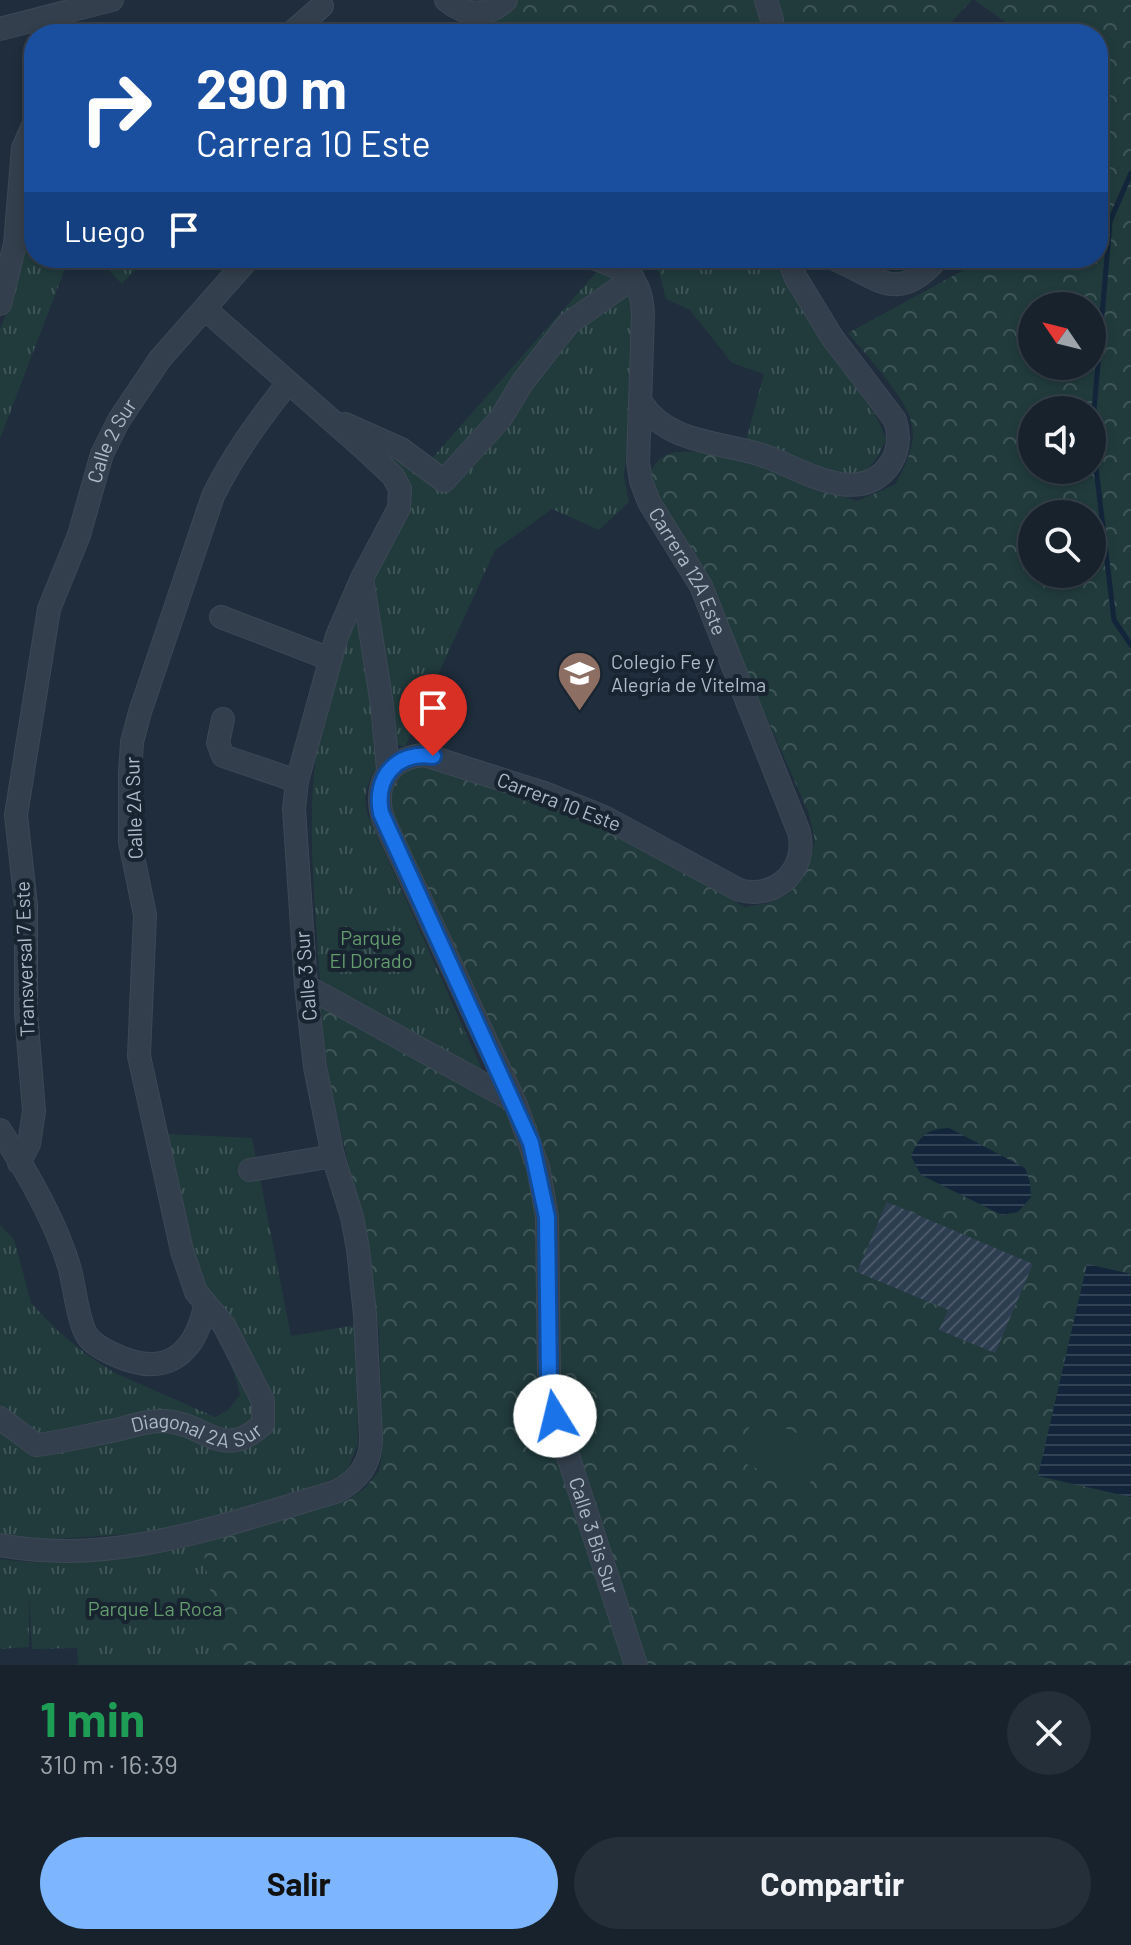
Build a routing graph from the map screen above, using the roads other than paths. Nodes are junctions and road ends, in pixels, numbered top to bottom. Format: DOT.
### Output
graph roads {
  1 [pos="112,0"];
  2 [pos="446,0"];
  3 [pos="766,0"];
  4 [pos="322,6"];
  5 [pos="497,6"];
  6 [pos="301,24"];
  7 [pos="772,24"];
  8 [pos="0,29"];
  9 [pos="24,146"];
  10 [pos="240,268"];
  11 [pos="620,268"];
  12 [pos="792,268"];
  13 [pos="853,268"];
  14 [pos="929,268"];
  15 [pos="633,278"];
  16 [pos="0,304"];
  17 [pos="205,309"];
  18 [pos="287,384"];
  19 [pos="641,402"];
  20 [pos="323,411"];
  21 [pos="680,435"];
  22 [pos="638,462"];
  23 [pos="362,578"];
  24 [pos="221,617"];
  25 [pos="39,659"];
  26 [pos="330,659"];
  27 [pos="223,719"];
  28 [pos="388,769"];
  29 [pos="297,781"];
  30 [pos="8,813"];
  31 [pos="770,890"];
  32 [pos="306,986"];
  33 [pos="514,1101"];
  34 [pos="0,1130"];
  35 [pos="333,1156"];
  36 [pos="19,1163"];
  37 [pos="250,1170"];
  38 [pos="205,1306"];
  39 [pos="0,1418"];
  40 [pos="0,1545"];
  41 [pos="636,1665"];
  1 -- 8 [label="street"];
  2 -- 5 [label="street"];
  3 -- 7 [label="street"];
  4 -- 6 [label="street"];
  9 -- 16 [label="street"];
  10 -- 17 [label="street, Calle 2 Sur"];
  11 -- 15 [label="street"];
  12 -- 21 [label="street"];
  13 -- 14 [label="street"];
  15 -- 19 [label="street, Carrera 12A Este"];
  15 -- 20 [label="street"];
  17 -- 18 [label="street"];
  17 -- 25 [label="street, Calle 2 Sur"];
  18 -- 20 [label="street"];
  18 -- 38 [label="street, Calle 2A Sur"];
  19 -- 21 [label="street"];
  19 -- 22 [label="street, Carrera 12A Este"];
  20 -- 23 [label="street, Calle 3 Sur"];
  21 -- 22 [label="street"];
  22 -- 31 [label="street, Carrera 12A Este"];
  23 -- 26 [label="street, Calle 3 Sur"];
  23 -- 28 [label="street"];
  24 -- 26 [label="street"];
  25 -- 30 [label="street, Transversal 7 Este"];
  26 -- 29 [label="street, Calle 3 Sur"];
  27 -- 29 [label="street"];
  28 -- 31 [label="street, Carrera 10 Este"];
  28 -- 33 [label="street, Calle 3 Bis Sur"];
  29 -- 32 [label="street, Calle 3 Sur"];
  30 -- 36 [label="street, Transversal 7 Este"];
  32 -- 33 [label="street"];
  32 -- 35 [label="street, Calle 3 Sur"];
  33 -- 41 [label="street, Calle 3 Bis Sur"];
  34 -- 36 [label="street"];
  35 -- 37 [label="street"];
  35 -- 40 [label="street, Calle 3 Sur"];
  36 -- 38 [label="street"];
  38 -- 39 [label="street, Diagonal 2A Sur"];
}
